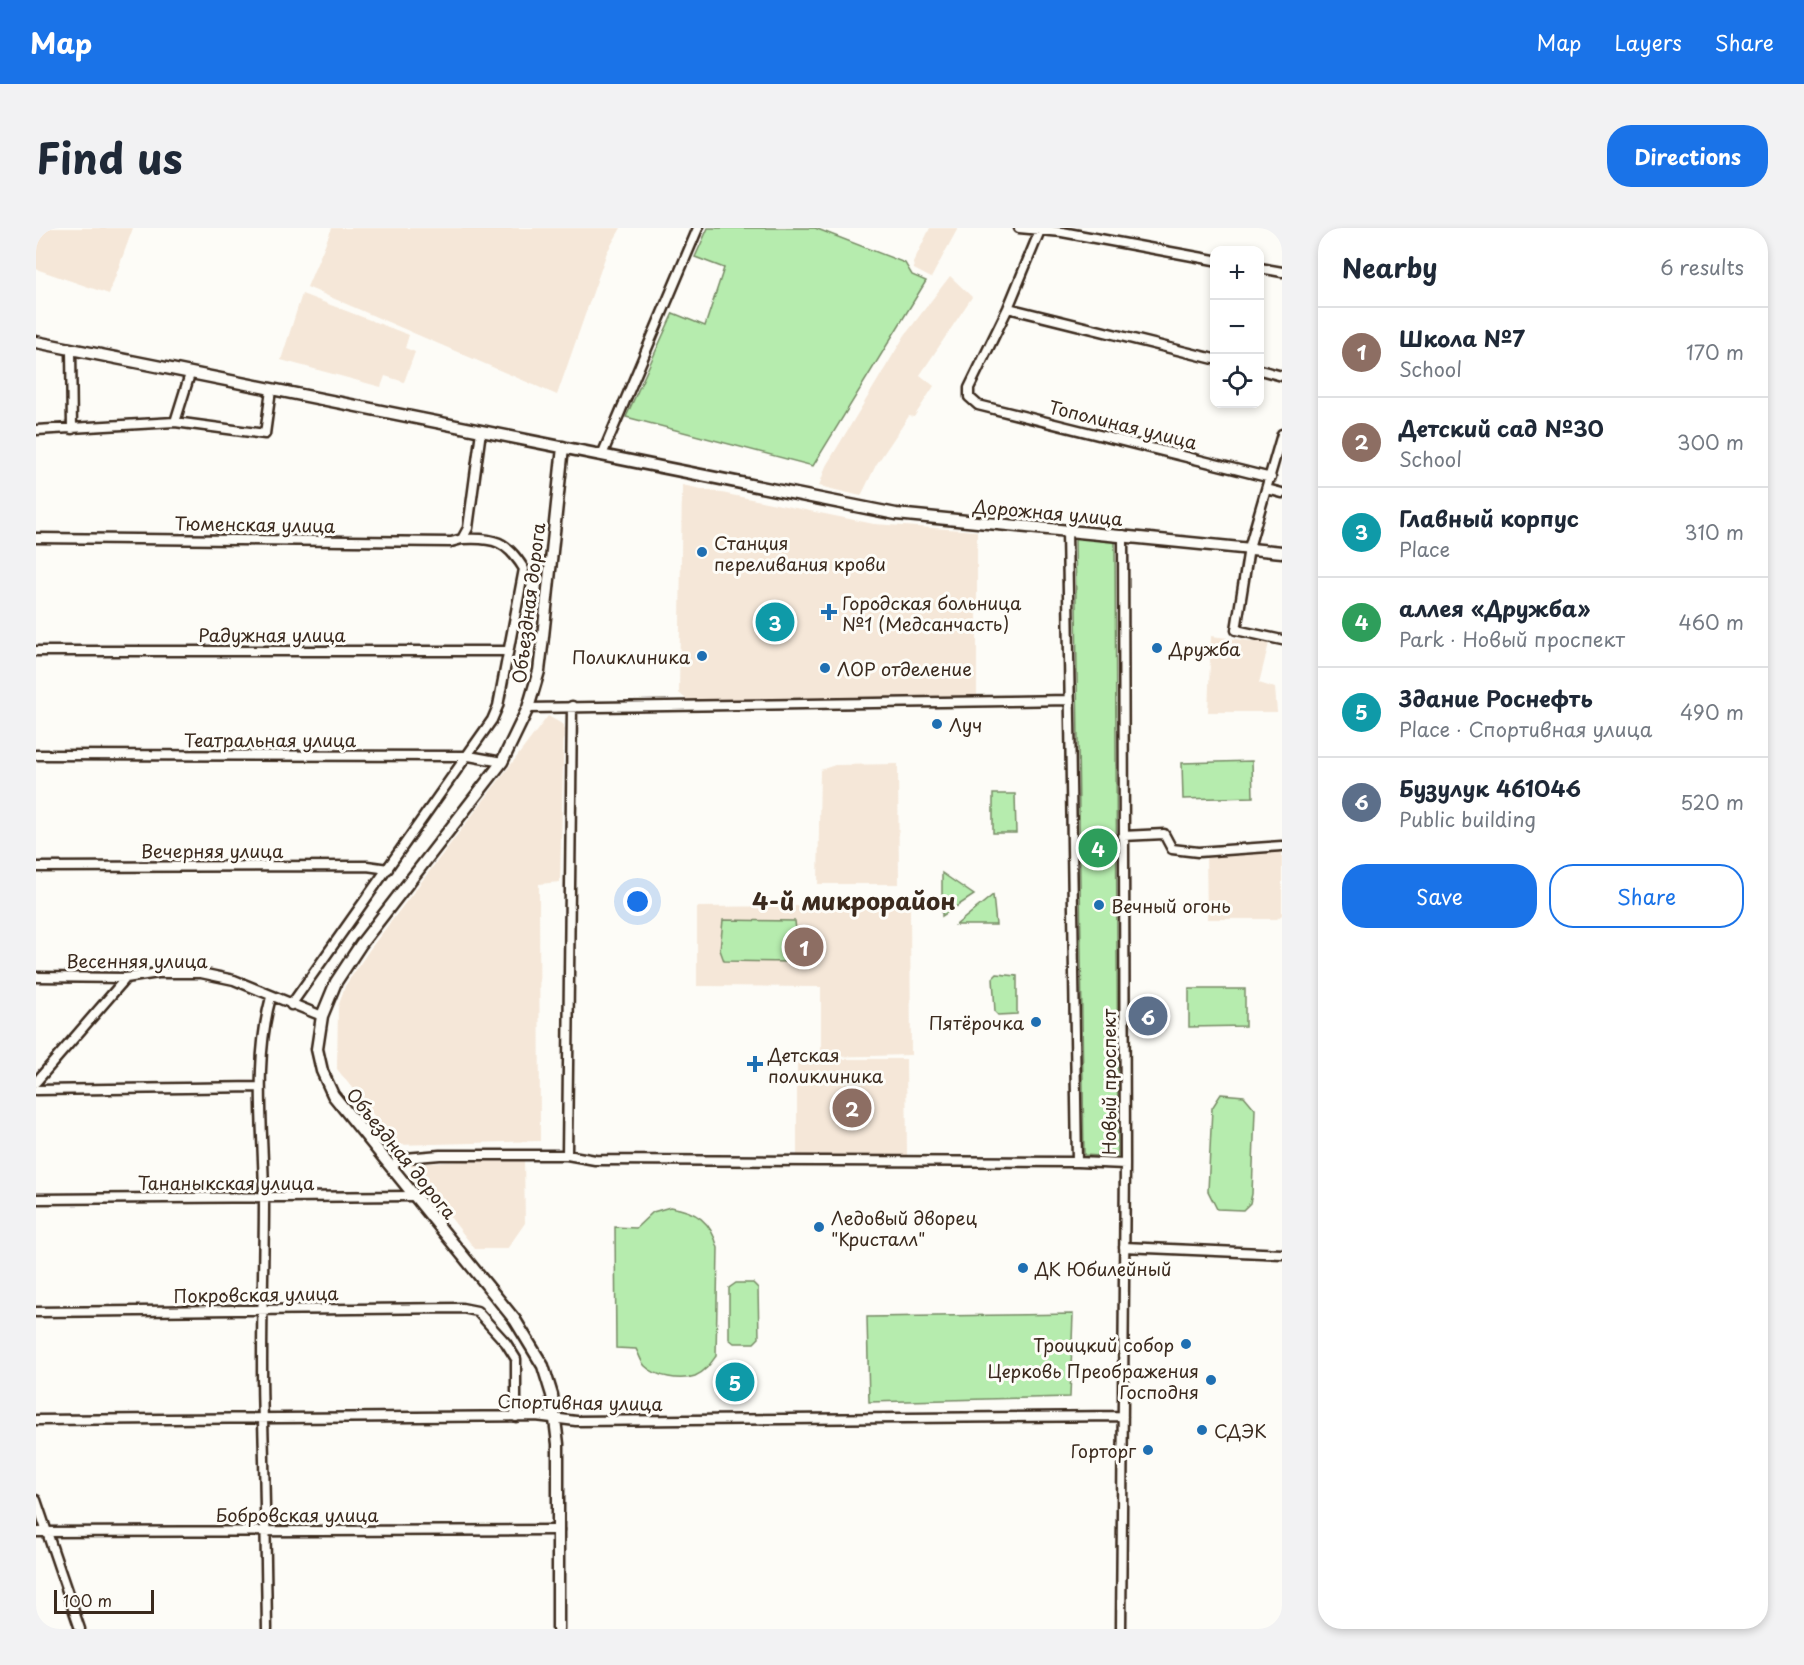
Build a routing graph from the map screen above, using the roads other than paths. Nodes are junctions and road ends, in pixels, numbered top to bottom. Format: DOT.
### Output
graph roads {
  1 [pos="698,228"];
  2 [pos="1019,228"];
  3 [pos="1041,228"];
  4 [pos="1210,259"];
  5 [pos="1264,269"];
  6 [pos="1282,272"];
  7 [pos="1008,308"];
  8 [pos="36,342"];
  9 [pos="71,350"];
  10 [pos="1210,358"];
  11 [pos="1264,371"];
  12 [pos="190,374"];
  13 [pos="1282,376"];
  14 [pos="271,390"];
  15 [pos="175,422"];
  16 [pos="72,429"];
  17 [pos="36,430"];
  18 [pos="481,431"];
  19 [pos="1282,434"];
  20 [pos="563,447"];
  21 [pos="602,455"];
  22 [pos="1271,478"];
  23 [pos="1267,489"];
  24 [pos="1282,493"];
  25 [pos="1067,530"];
  26 [pos="1123,535"];
  27 [pos="36,538"];
  28 [pos="462,539"];
  29 [pos="1249,548"];
  30 [pos="1282,552"];
  31 [pos="1282,640"];
  32 [pos="36,651"];
  33 [pos="508,651"];
  34 [pos="1070,700"];
  35 [pos="572,706"];
  36 [pos="528,708"];
  37 [pos="36,755"];
  38 [pos="469,756"];
  39 [pos="502,762"];
  40 [pos="1123,836"];
  41 [pos="1282,846"];
  42 [pos="36,867"];
  43 [pos="388,869"];
  44 [pos="36,976"];
  45 [pos="126,978"];
  46 [pos="271,997"];
  47 [pos="291,1005"];
  48 [pos="322,1016"];
  49 [pos="36,1082"];
  50 [pos="260,1087"];
  51 [pos="36,1090"];
  52 [pos="567,1155"];
  53 [pos="1077,1162"];
  54 [pos="1125,1164"];
  55 [pos="392,1166"];
  56 [pos="416,1196"];
  57 [pos="36,1199"];
  58 [pos="264,1199"];
  59 [pos="1124,1247"];
  60 [pos="1282,1254"];
  61 [pos="262,1311"];
  62 [pos="36,1312"];
  63 [pos="516,1416"];
  64 [pos="1123,1416"];
  65 [pos="556,1418"];
  66 [pos="36,1420"];
  67 [pos="263,1420"];
  68 [pos="36,1500"];
  69 [pos="559,1530"];
  70 [pos="266,1531"];
  71 [pos="36,1532"];
  72 [pos="46,1532"];
  73 [pos="80,1629"];
  74 [pos="267,1629"];
  75 [pos="558,1629"];
  76 [pos="1121,1629"];
  1 -- 21 [label="street"];
  2 -- 3 [label="street"];
  3 -- 4 [label="street"];
  3 -- 7 [label="street"];
  5 -- 6 [label="street"];
  7 -- 10 [label="street"];
  7 -- 22 [label="street, Тополиная улица"];
  8 -- 9 [label="main road, Дорожная улица"];
  9 -- 12 [label="main road, Дорожная улица"];
  9 -- 16 [label="street"];
  11 -- 13 [label="street"];
  12 -- 14 [label="main road, Дорожная улица"];
  12 -- 15 [label="street"];
  14 -- 15 [label="street"];
  14 -- 18 [label="main road, Дорожная улица"];
  15 -- 16 [label="street"];
  16 -- 17 [label="street"];
  18 -- 20 [label="main road, Дорожная улица"];
  18 -- 28 [label="street"];
  19 -- 22 [label="street"];
  20 -- 21 [label="main road, Дорожная улица"];
  20 -- 36 [label="main road, Объездная дорога"];
  21 -- 25 [label="main road, Дорожная улица"];
  22 -- 23 [label="street"];
  23 -- 24 [label="street"];
  23 -- 29 [label="street"];
  25 -- 26 [label="main road, Дорожная улица"];
  25 -- 34 [label="street"];
  26 -- 29 [label="main road, Дорожная улица"];
  26 -- 40 [label="street, Новый проспект"];
  27 -- 28 [label="street, Тюменская улица"];
  28 -- 33 [label="street, Тюменская улица"];
  29 -- 30 [label="main road, Дорожная улица"];
  29 -- 31 [label="street"];
  32 -- 33 [label="street, Радужная улица"];
  33 -- 38 [label="street"];
  34 -- 35 [label="street"];
  34 -- 53 [label="street"];
  35 -- 36 [label="street"];
  35 -- 52 [label="street"];
  36 -- 39 [label="main road, Объездная дорога"];
  37 -- 38 [label="street, Театральная улица"];
  38 -- 39 [label="street, Театральная улица"];
  38 -- 43 [label="street"];
  39 -- 48 [label="main road, Объездная дорога"];
  40 -- 41 [label="street"];
  40 -- 54 [label="street, Новый проспект"];
  42 -- 43 [label="street, Вечерняя улица"];
  43 -- 47 [label="street"];
  44 -- 45 [label="street, Весенняя улица"];
  45 -- 46 [label="street, Весенняя улица"];
  45 -- 49 [label="street"];
  46 -- 47 [label="street, Весенняя улица"];
  46 -- 50 [label="street"];
  47 -- 48 [label="street, Весенняя улица"];
  48 -- 55 [label="main road, Объездная дорога"];
  50 -- 51 [label="street"];
  50 -- 58 [label="street"];
  52 -- 53 [label="street"];
  52 -- 55 [label="street"];
  53 -- 54 [label="street"];
  54 -- 59 [label="street, Новый проспект"];
  55 -- 56 [label="main road, Объездная дорога"];
  56 -- 58 [label="street, Тананыкская улица"];
  56 -- 65 [label="main road, Объездная дорога"];
  57 -- 58 [label="street, Тананыкская улица"];
  58 -- 61 [label="street"];
  59 -- 60 [label="street"];
  59 -- 64 [label="street, Новый проспект"];
  61 -- 62 [label="street, Покровская улица"];
  61 -- 63 [label="street, Покровская улица"];
  61 -- 67 [label="street"];
  63 -- 65 [label="street, Спортивная улица"];
  63 -- 67 [label="street, Спортивная улица"];
  64 -- 65 [label="street, Спортивная улица"];
  64 -- 76 [label="street, Новый проспект"];
  65 -- 69 [label="main road, Объездная дорога"];
  66 -- 67 [label="street, Спортивная улица"];
  67 -- 70 [label="street"];
  68 -- 72 [label="street"];
  69 -- 70 [label="street, Бобровская улица"];
  69 -- 75 [label="main road, Объездная дорога"];
  70 -- 72 [label="street, Бобровская улица"];
  70 -- 74 [label="street"];
  71 -- 72 [label="street, Бобровская улица"];
  72 -- 73 [label="street"];
}
